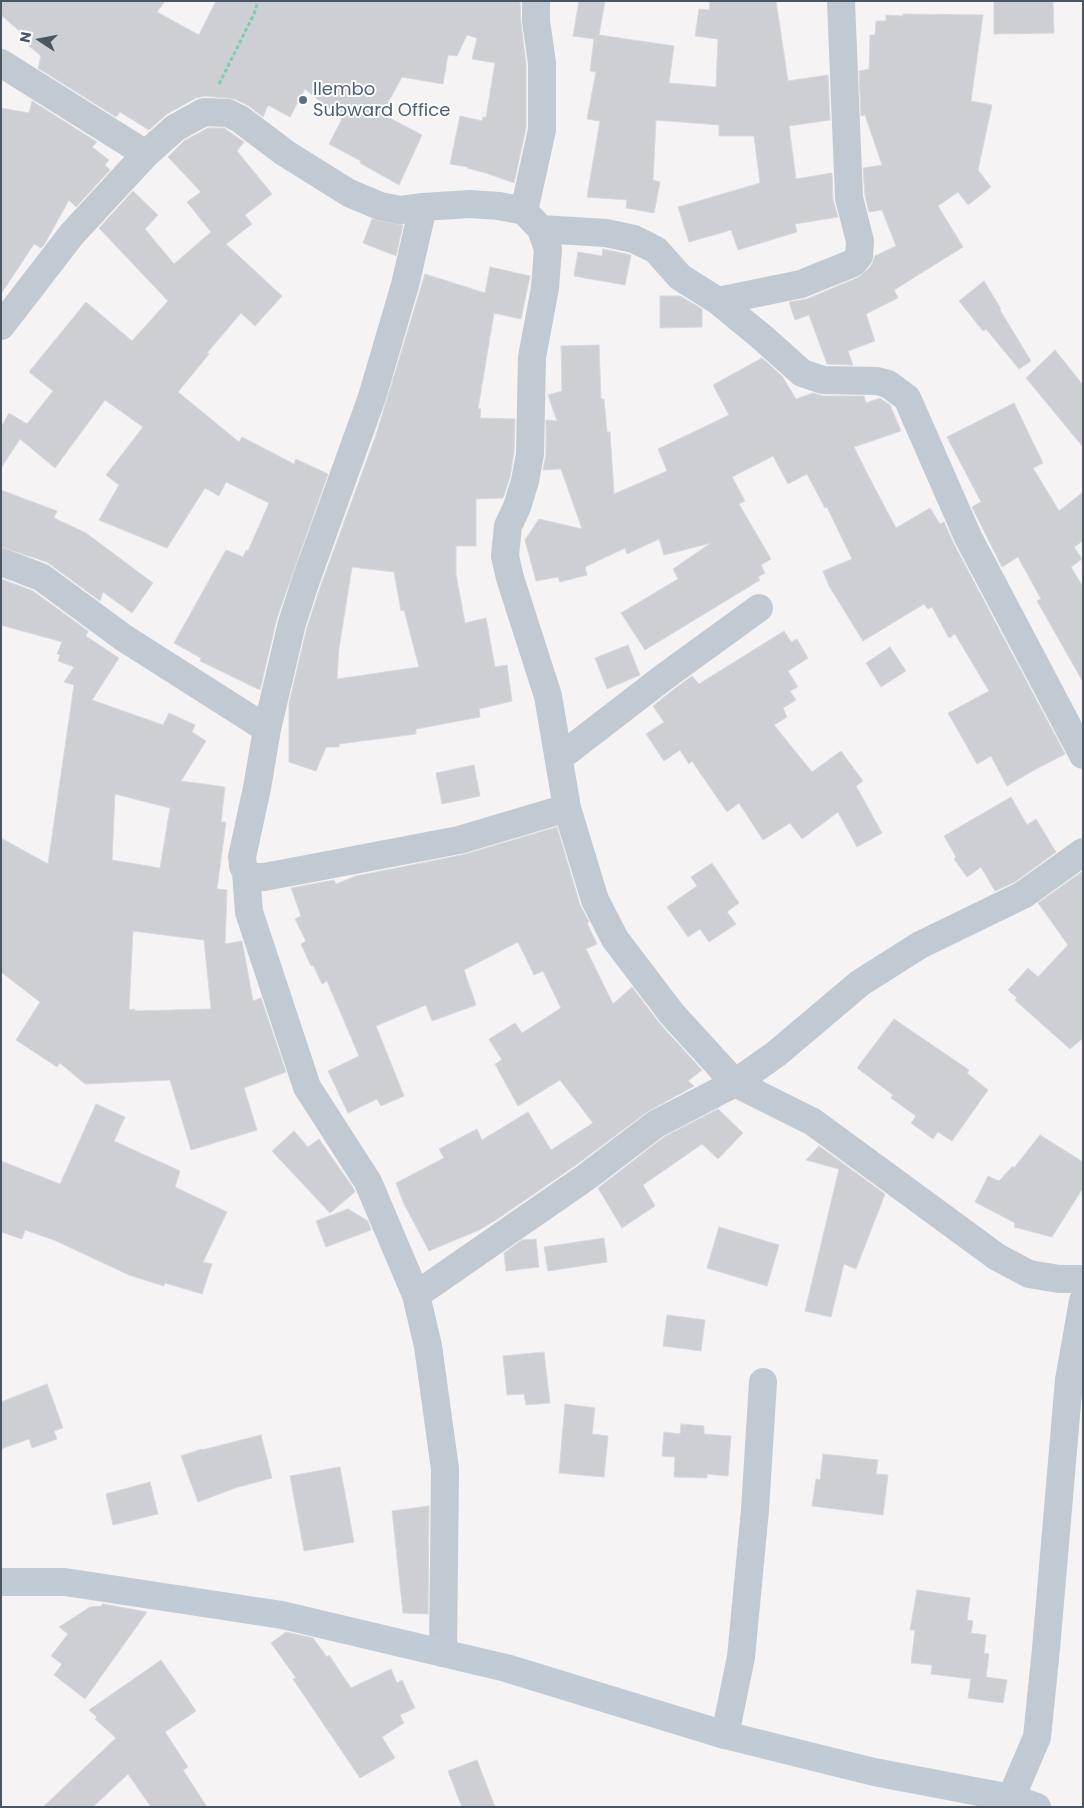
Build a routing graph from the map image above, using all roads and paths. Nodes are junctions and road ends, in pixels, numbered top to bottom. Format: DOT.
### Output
graph roads {
  1 [pos="258,1"];
  2 [pos="536,1"];
  3 [pos="841,1"];
  4 [pos="1,63"];
  5 [pos="204,112"];
  6 [pos="146,154"];
  7 [pos="423,206"];
  8 [pos="532,220"];
  9 [pos="718,302"];
  10 [pos="1,326"];
  11 [pos="1,562"];
  12 [pos="759,608"];
  13 [pos="267,729"];
  14 [pos="1083,755"];
  15 [pos="559,758"];
  16 [pos="567,808"];
  17 [pos="1083,852"];
  18 [pos="246,872"];
  19 [pos="735,1083"];
  20 [pos="1083,1278"];
  21 [pos="416,1295"];
  22 [pos="1083,1301"];
  23 [pos="1079,1344"];
  24 [pos="763,1382"];
  25 [pos="1,1582"];
  26 [pos="442,1653"];
  27 [pos="725,1735"];
  28 [pos="1011,1798"];
  29 [pos="1037,1807"];
  1 -- 5 [label="path"];
  2 -- 8 [label="street"];
  3 -- 9 [label="street"];
  4 -- 6 [label="street"];
  5 -- 6 [label="street"];
  5 -- 7 [label="street"];
  6 -- 10 [label="street"];
  7 -- 8 [label="street"];
  7 -- 13 [label="street"];
  8 -- 9 [label="street"];
  8 -- 15 [label="street"];
  9 -- 14 [label="street"];
  11 -- 13 [label="street"];
  12 -- 15 [label="street"];
  13 -- 18 [label="street"];
  15 -- 16 [label="street"];
  16 -- 18 [label="street"];
  16 -- 19 [label="street"];
  17 -- 19 [label="street"];
  18 -- 21 [label="street"];
  19 -- 20 [label="street"];
  19 -- 21 [label="street"];
  21 -- 26 [label="street"];
  22 -- 23 [label="street"];
  23 -- 28 [label="street"];
  24 -- 27 [label="street"];
  25 -- 26 [label="street"];
  26 -- 27 [label="street"];
  27 -- 28 [label="street"];
  28 -- 29 [label="street"];
}
